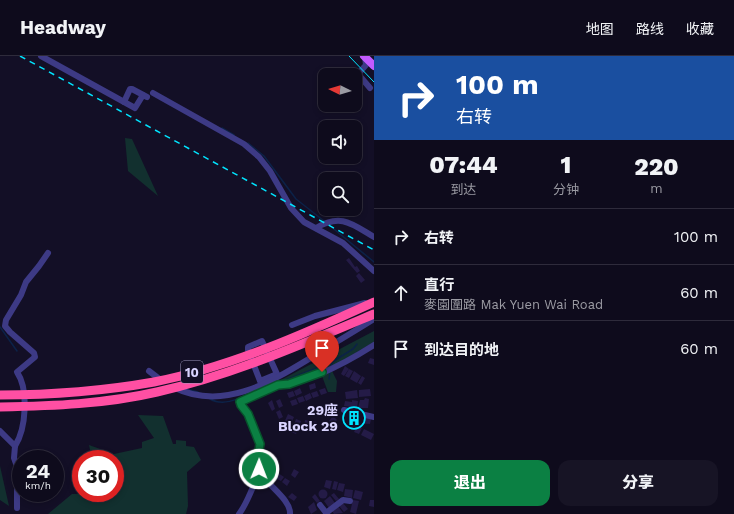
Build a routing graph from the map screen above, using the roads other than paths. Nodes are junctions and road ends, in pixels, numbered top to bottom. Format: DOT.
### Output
graph roads {
  1 [pos="41,56"];
  2 [pos="369,62"];
  3 [pos="370,88"];
  4 [pos="147,95"];
  5 [pos="124,102"];
  6 [pos="316,228"];
  7 [pos="374,237"];
  8 [pos="48,253"];
  9 [pos="374,271"];
  10 [pos="374,301"];
  11 [pos="374,314"];
  12 [pos="374,319"];
  13 [pos="292,325"];
  14 [pos="374,345"];
  15 [pos="149,370"];
  16 [pos="260,380"];
  17 [pos="278,385"];
  18 [pos="0,395"];
  19 [pos="0,406"];
  20 [pos="344,410"];
  21 [pos="374,417"];
  22 [pos="0,432"];
  23 [pos="15,446"];
  24 [pos="261,472"];
  25 [pos="350,502"];
  26 [pos="320,505"];
  27 [pos="17,508"];
  28 [pos="239,514"];
  29 [pos="290,514"];
  30 [pos="327,514"];
  1 -- 5 [label="street"];
  2 -- 3 [label="street"];
  4 -- 5 [label="street"];
  4 -- 5 [label="street"];
  4 -- 6 [label="street"];
  6 -- 7 [label="street"];
  6 -- 9 [label="street"];
  8 -- 23 [label="street"];
  10 -- 13 [label="street"];
  10 -- 18 [label="highway, 10"];
  11 -- 19 [label="highway, 10"];
  12 -- 15 [label="street"];
  14 -- 17 [label="street"];
  16 -- 16 [label="street"];
  16 -- 17 [label="street"];
  17 -- 24 [label="street"];
  20 -- 21 [label="street"];
  22 -- 23 [label="street"];
  23 -- 27 [label="street"];
  24 -- 28 [label="street"];
  24 -- 29 [label="street"];
  25 -- 30 [label="street"];
  26 -- 30 [label="street"];
}
